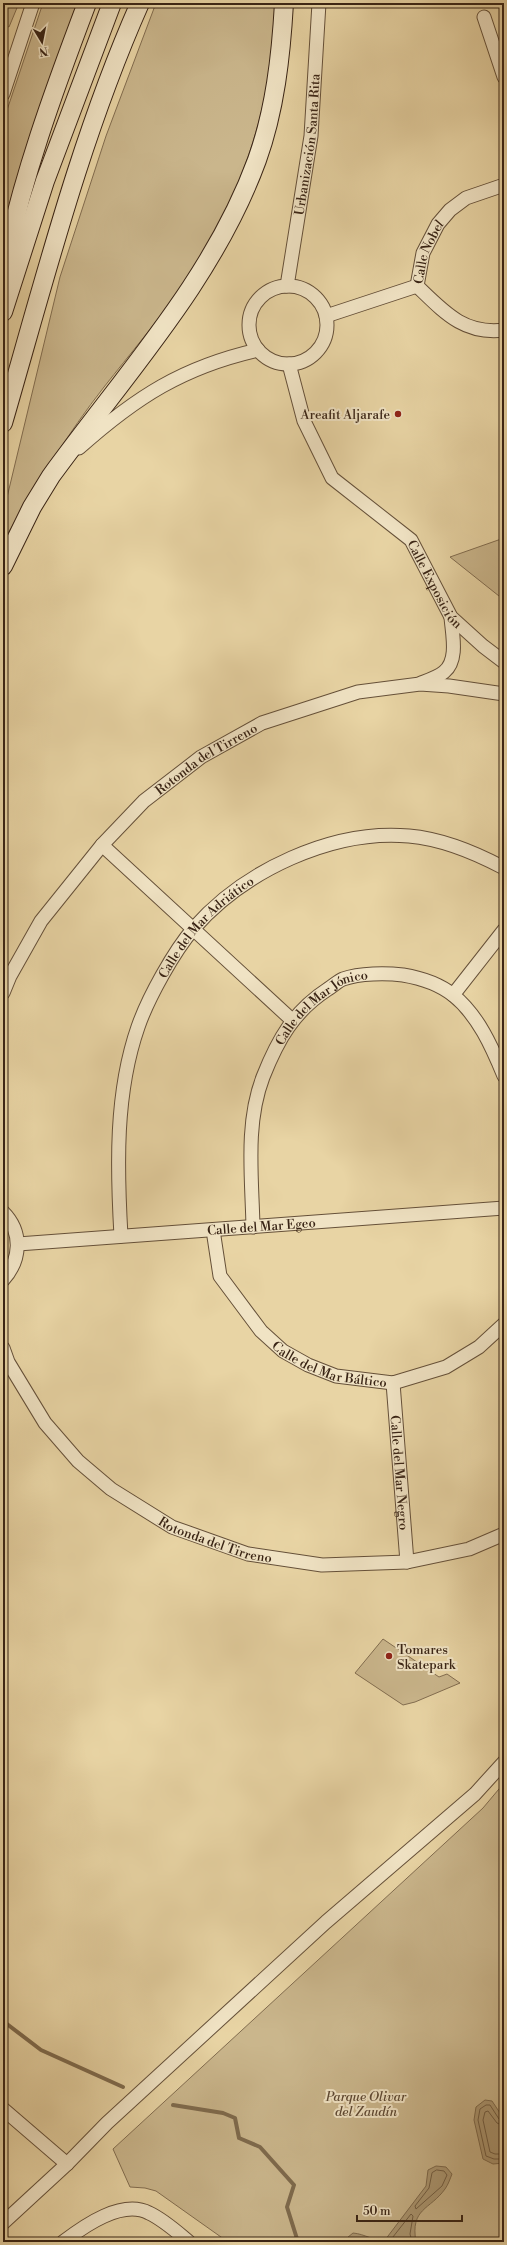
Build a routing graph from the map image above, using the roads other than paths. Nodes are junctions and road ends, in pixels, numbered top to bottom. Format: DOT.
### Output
graph roads {
  1 [pos="33,3"];
  2 [pos="87,3"];
  3 [pos="112,3"];
  4 [pos="140,3"];
  5 [pos="284,3"];
  6 [pos="319,3"];
  7 [pos="484,17"];
  8 [pos="504,77"];
  9 [pos="3,94"];
  10 [pos="504,185"];
  11 [pos="3,272"];
  12 [pos="287,286"];
  13 [pos="417,286"];
  14 [pos="3,312"];
  15 [pos="326,316"];
  16 [pos="504,330"];
  17 [pos="258,350"];
  18 [pos="289,364"];
  19 [pos="3,423"];
  20 [pos="51,476"];
  21 [pos="3,566"];
  22 [pos="451,617"];
  23 [pos="504,662"];
  24 [pos="420,684"];
  25 [pos="504,694"];
  26 [pos="102,846"];
  27 [pos="504,868"];
  28 [pos="193,928"];
  29 [pos="504,930"];
  30 [pos="3,993"];
  31 [pos="453,995"];
  32 [pos="292,1020"];
  33 [pos="504,1076"];
  34 [pos="504,1208"];
  35 [pos="3,1212"];
  36 [pos="253,1227"];
  37 [pos="213,1230"];
  38 [pos="122,1236"];
  39 [pos="18,1244"];
  40 [pos="3,1280"];
  41 [pos="504,1324"];
  42 [pos="3,1348"];
  43 [pos="5,1362"];
  44 [pos="393,1384"];
  45 [pos="504,1534"];
  46 [pos="407,1562"];
  47 [pos="504,1762"];
  48 [pos="3,2109"];
  49 [pos="68,2164"];
  50 [pos="5,2221"];
  51 [pos="63,2242"];
  52 [pos="189,2242"];
  1 -- 9 [label="street"];
  2 -- 11 [label="main road"];
  3 -- 14 [label="main road"];
  4 -- 19 [label="main road"];
  5 -- 20 [label="main road"];
  6 -- 12 [label="street, Urbanización Santa Rita"];
  7 -- 8 [label="street"];
  10 -- 13 [label="street, Calle Nobel"];
  12 -- 15 [label="street"];
  12 -- 17 [label="street"];
  13 -- 15 [label="street, Calle Nobel"];
  13 -- 16 [label="street"];
  15 -- 18 [label="street"];
  17 -- 18 [label="street"];
  17 -- 20 [label="street"];
  18 -- 22 [label="street, Calle Exposición"];
  20 -- 21 [label="main road"];
  22 -- 23 [label="street, Calle Exposición"];
  22 -- 24 [label="street"];
  24 -- 25 [label="street, Rotonda del Tirreno"];
  24 -- 26 [label="street, Rotonda del Tirreno"];
  26 -- 28 [label="street"];
  26 -- 30 [label="street, Rotonda del Tirreno"];
  27 -- 28 [label="street, Calle del Mar Adriático"];
  28 -- 32 [label="street"];
  28 -- 38 [label="street, Calle del Mar Adriático"];
  29 -- 31 [label="street"];
  31 -- 32 [label="street, Calle del Mar Jónico"];
  31 -- 33 [label="street, Calle del Mar Jónico"];
  32 -- 36 [label="street, Calle del Mar Jónico"];
  34 -- 36 [label="street, Calle del Mar Egeo"];
  35 -- 39 [label="street"];
  36 -- 37 [label="street, Calle del Mar Egeo"];
  37 -- 38 [label="street, Calle del Mar Egeo"];
  37 -- 44 [label="street, Calle del Mar Báltico"];
  38 -- 39 [label="street, Calle del Mar Egeo"];
  39 -- 40 [label="street"];
  41 -- 44 [label="street, Calle del Mar Báltico"];
  42 -- 43 [label="street, Rotonda del Tirreno"];
  43 -- 46 [label="street, Rotonda del Tirreno"];
  44 -- 46 [label="street, Calle del Mar Negro"];
  45 -- 46 [label="street, Rotonda del Tirreno"];
  47 -- 49 [label="street"];
  48 -- 49 [label="street"];
  49 -- 50 [label="street"];
  51 -- 52 [label="street"];
}
